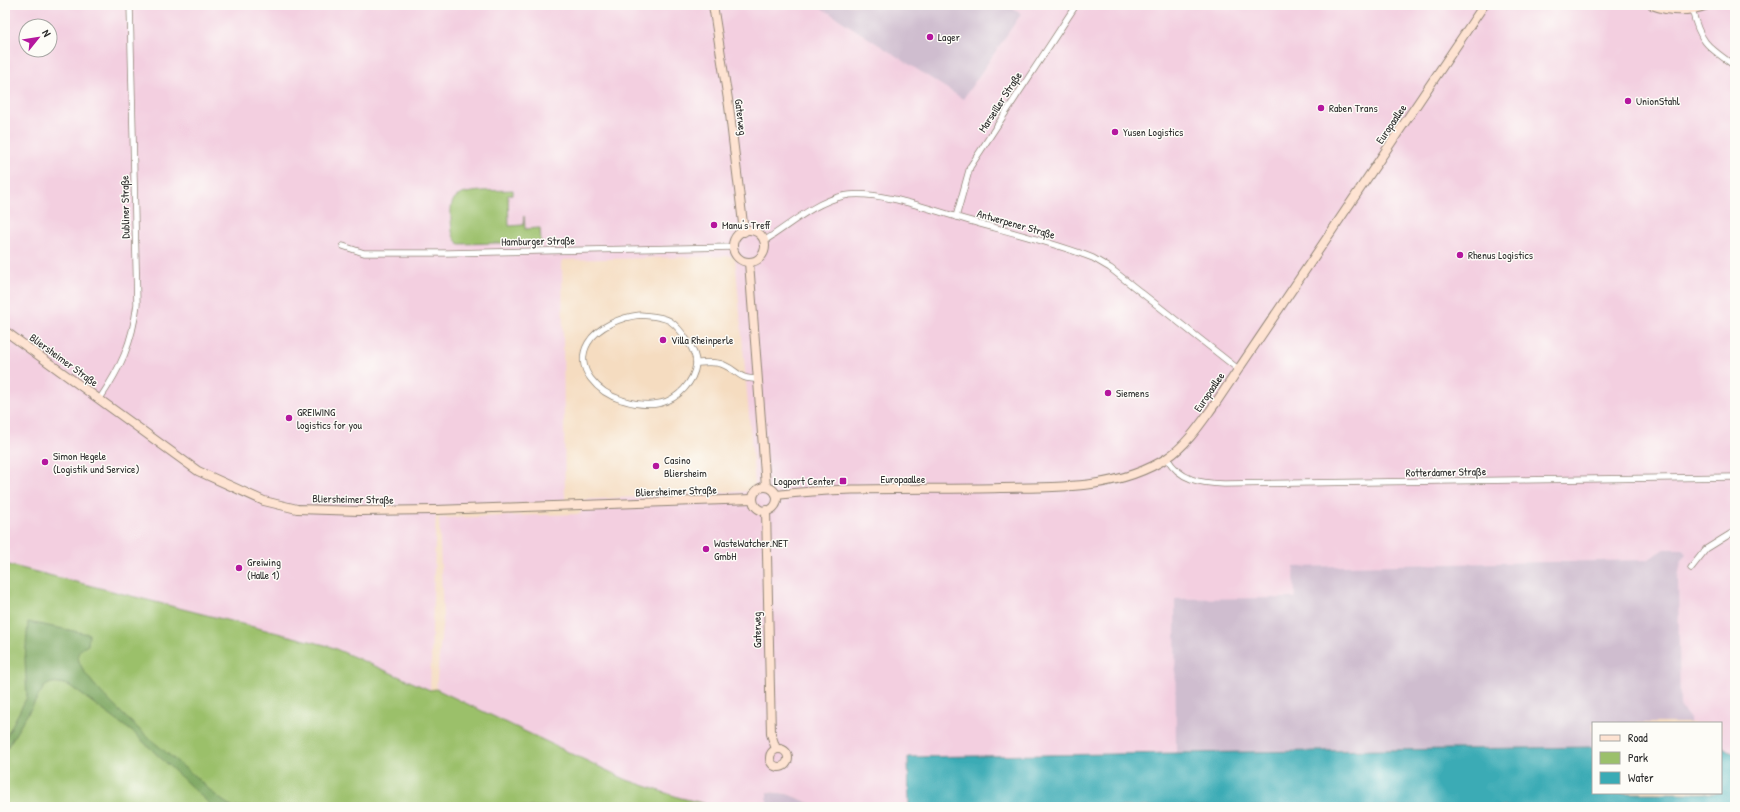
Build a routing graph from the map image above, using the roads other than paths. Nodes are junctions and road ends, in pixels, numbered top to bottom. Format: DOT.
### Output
graph roads {
  1 [pos="130,5"];
  2 [pos="713,5"];
  3 [pos="1076,5"];
  4 [pos="1484,5"];
  5 [pos="1652,5"];
  6 [pos="1707,5"];
  7 [pos="1692,9"];
  8 [pos="1735,66"];
  9 [pos="956,217"];
  10 [pos="744,232"];
  11 [pos="764,241"];
  12 [pos="343,246"];
  13 [pos="734,246"];
  14 [pos="749,262"];
  15 [pos="5,330"];
  16 [pos="696,363"];
  17 [pos="1238,369"];
  18 [pos="758,379"];
  19 [pos="99,400"];
  20 [pos="1167,458"];
  21 [pos="1735,477"];
  22 [pos="766,487"];
  23 [pos="777,496"];
  24 [pos="753,499"];
  25 [pos="766,510"];
  26 [pos="1735,531"];
  27 [pos="1691,568"];
  28 [pos="776,749"];
  1 -- 19 [label="street, Dubliner Straße"];
  2 -- 10 [label="main road, Gaterweg"];
  3 -- 9 [label="street, Marseiller Straße"];
  4 -- 17 [label="main road, Europaallee"];
  5 -- 7 [label="main road"];
  6 -- 7 [label="main road"];
  7 -- 8 [label="street"];
  9 -- 11 [label="street, Antwerpener Straße"];
  9 -- 17 [label="street, Antwerpener Straße"];
  10 -- 11 [label="main road"];
  10 -- 13 [label="main road"];
  11 -- 14 [label="main road"];
  12 -- 13 [label="street, Hamburger Straße"];
  13 -- 14 [label="main road"];
  14 -- 18 [label="main road"];
  15 -- 19 [label="main road, Bliersheimer Straße"];
  16 -- 16 [label="street"];
  16 -- 18 [label="street"];
  17 -- 20 [label="main road, Europaallee"];
  18 -- 22 [label="main road"];
  19 -- 24 [label="main road, Bliersheimer Straße"];
  20 -- 21 [label="street, Rotterdamer Straße"];
  20 -- 23 [label="main road, Europaallee"];
  22 -- 23 [label="main road"];
  22 -- 24 [label="main road"];
  23 -- 25 [label="main road"];
  24 -- 25 [label="main road"];
  25 -- 28 [label="main road, Gaterweg"];
  26 -- 27 [label="street"];
}
